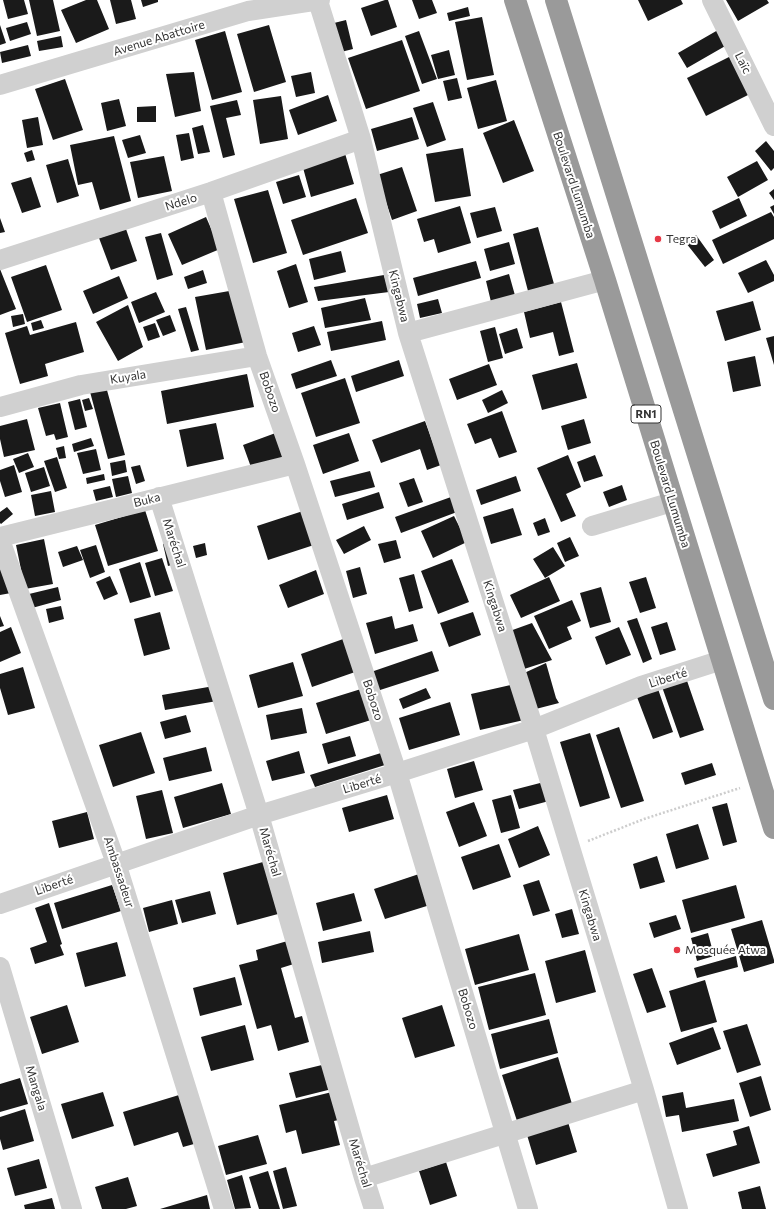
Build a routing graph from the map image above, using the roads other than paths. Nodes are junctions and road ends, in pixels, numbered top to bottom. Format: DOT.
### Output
graph roads {
  1 [pos="319,0"];
  2 [pos="515,0"];
  3 [pos="556,0"];
  4 [pos="712,0"];
  5 [pos="246,6"];
  6 [pos="0,85"];
  7 [pos="774,126"];
  8 [pos="361,139"];
  9 [pos="211,192"];
  10 [pos="0,260"];
  11 [pos="605,280"];
  12 [pos="408,333"];
  13 [pos="257,356"];
  14 [pos="0,407"];
  15 [pos="295,464"];
  16 [pos="159,497"];
  17 [pos="672,502"];
  18 [pos="592,526"];
  19 [pos="0,537"];
  20 [pos="0,540"];
  21 [pos="722,660"];
  22 [pos="774,699"];
  23 [pos="534,729"];
  24 [pos="397,773"];
  25 [pos="260,815"];
  26 [pos="774,828"];
  27 [pos="116,863"];
  28 [pos="0,904"];
  29 [pos="0,967"];
  30 [pos="644,1090"];
  31 [pos="506,1134"];
  32 [pos="364,1178"];
  33 [pos="72,1209"];
  34 [pos="224,1209"];
  35 [pos="374,1209"];
  36 [pos="528,1209"];
  37 [pos="678,1209"];
  1 -- 5 [label="street, Avenue Abattoire"];
  1 -- 8 [label="street, Kingabwa"];
  2 -- 11 [label="highway, Boulevard Lumumba / RN1"];
  3 -- 22 [label="highway"];
  4 -- 7 [label="street, Laïc"];
  5 -- 6 [label="street, Avenue Abattoire"];
  8 -- 9 [label="street, Ndelo"];
  8 -- 12 [label="street, Kingabwa"];
  9 -- 10 [label="street, Ndelo"];
  9 -- 13 [label="street, Bobozo"];
  11 -- 12 [label="street"];
  11 -- 17 [label="highway, Boulevard Lumumba / RN1"];
  12 -- 23 [label="street, Kingabwa"];
  13 -- 14 [label="street, Kuyala"];
  13 -- 15 [label="street, Bobozo"];
  15 -- 16 [label="street, Buka"];
  15 -- 24 [label="street, Bobozo"];
  16 -- 19 [label="street, Buka"];
  16 -- 25 [label="street, Maréchal"];
  17 -- 18 [label="street"];
  17 -- 21 [label="highway, Boulevard Lumumba / RN1"];
  20 -- 27 [label="street, Ambassadeur"];
  21 -- 23 [label="street, Liberté"];
  21 -- 26 [label="highway, Boulevard Lumumba / RN1"];
  23 -- 24 [label="street, Liberté"];
  23 -- 30 [label="street, Kingabwa"];
  24 -- 25 [label="street, Liberté"];
  24 -- 31 [label="street, Bobozo"];
  25 -- 27 [label="street, Liberté"];
  25 -- 32 [label="street, Maréchal"];
  27 -- 28 [label="street, Liberté"];
  27 -- 34 [label="street, Ambassadeur"];
  29 -- 33 [label="street, Mangala"];
  30 -- 31 [label="street"];
  30 -- 37 [label="street, Kingabwa"];
  31 -- 32 [label="street"];
  31 -- 36 [label="street, Bobozo"];
  32 -- 35 [label="street, Maréchal"];
}
